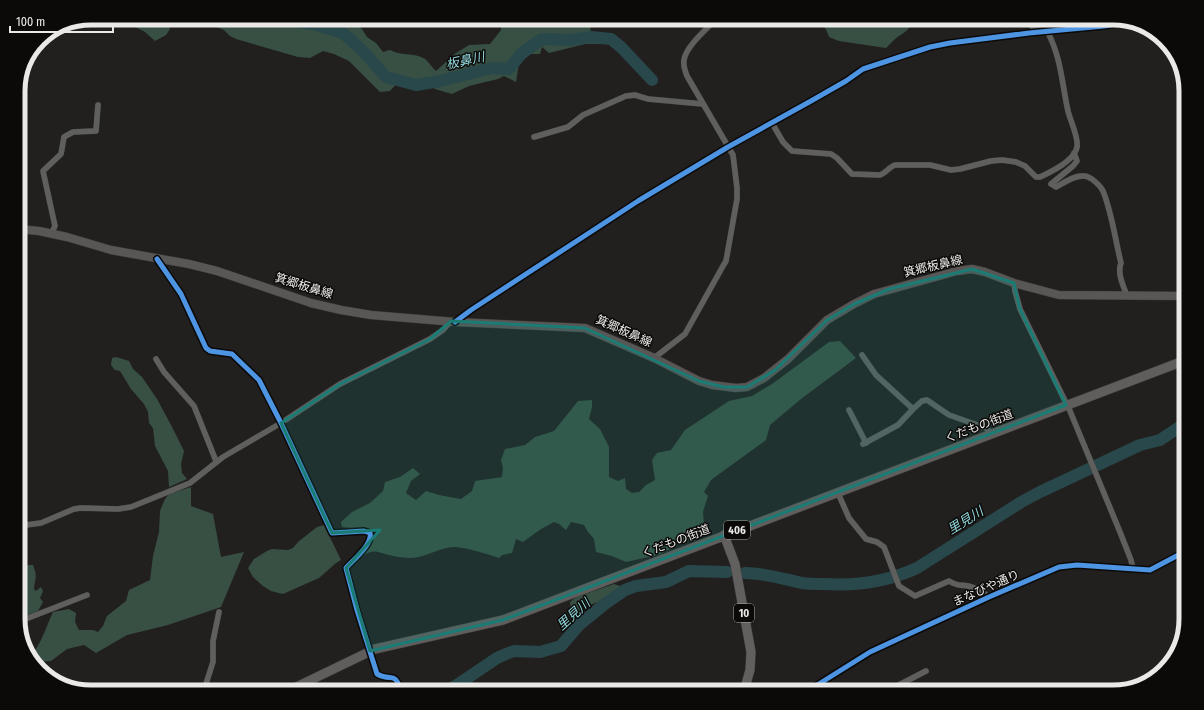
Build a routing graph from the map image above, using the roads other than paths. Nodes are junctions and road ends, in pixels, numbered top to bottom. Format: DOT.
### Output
graph roads {
  1 [pos="710,25"];
  2 [pos="1031,25"];
  3 [pos="1110,25"];
  4 [pos="1047,31"];
  5 [pos="702,104"];
  6 [pos="98,105"];
  7 [pos="772,123"];
  8 [pos="534,138"];
  9 [pos="728,148"];
  10 [pos="1074,154"];
  11 [pos="25,230"];
  12 [pos="51,234"];
  13 [pos="157,259"];
  14 [pos="1014,283"];
  15 [pos="1127,296"];
  16 [pos="1179,296"];
  17 [pos="453,322"];
  18 [pos="862,355"];
  19 [pos="654,358"];
  20 [pos="156,359"];
  21 [pos="1179,363"];
  22 [pos="1066,405"];
  23 [pos="912,409"];
  24 [pos="849,410"];
  25 [pos="281,423"];
  26 [pos="992,434"];
  27 [pos="216,461"];
  28 [pos="838,492"];
  29 [pos="25,525"];
  30 [pos="724,535"];
  31 [pos="1179,555"];
  32 [pos="1133,569"];
  33 [pos="87,595"];
  34 [pos="989,597"];
  35 [pos="220,612"];
  36 [pos="25,619"];
  37 [pos="370,651"];
  38 [pos="926,671"];
  39 [pos="309,681"];
  40 [pos="206,685"];
  41 [pos="301,685"];
  42 [pos="311,685"];
  43 [pos="400,685"];
  44 [pos="746,685"];
  45 [pos="817,685"];
  46 [pos="899,685"];
  1 -- 5 [label="street"];
  2 -- 4 [label="street"];
  3 -- 4 [label="street"];
  4 -- 7 [label="street"];
  4 -- 10 [label="street"];
  5 -- 8 [label="street"];
  5 -- 9 [label="street"];
  6 -- 12 [label="street"];
  7 -- 9 [label="street"];
  7 -- 10 [label="street"];
  9 -- 17 [label="street"];
  9 -- 19 [label="street"];
  10 -- 15 [label="street"];
  11 -- 12 [label="main road, 箕郷板鼻線"];
  12 -- 13 [label="main road, 箕郷板鼻線"];
  13 -- 17 [label="main road, 箕郷板鼻線"];
  13 -- 25 [label="street"];
  14 -- 15 [label="main road, 箕郷板鼻線"];
  14 -- 19 [label="main road, 箕郷板鼻線"];
  14 -- 22 [label="street"];
  15 -- 16 [label="main road, 箕郷板鼻線"];
  17 -- 19 [label="main road, 箕郷板鼻線"];
  17 -- 25 [label="street"];
  18 -- 23 [label="street"];
  20 -- 27 [label="street"];
  21 -- 22 [label="highway, くだもの街道 / 406"];
  22 -- 26 [label="highway, くだもの街道 / 406"];
  22 -- 32 [label="street"];
  23 -- 24 [label="street"];
  23 -- 26 [label="street"];
  25 -- 27 [label="street"];
  25 -- 37 [label="street"];
  26 -- 28 [label="highway, くだもの街道 / 406"];
  27 -- 29 [label="street"];
  28 -- 30 [label="highway, くだもの街道 / 406"];
  28 -- 34 [label="street"];
  30 -- 37 [label="highway, くだもの街道 / 406"];
  30 -- 44 [label="main road, 10"];
  31 -- 32 [label="street, まなびや通り"];
  32 -- 34 [label="street, まなびや通り"];
  33 -- 36 [label="street"];
  34 -- 45 [label="street, まなびや通り"];
  35 -- 40 [label="street"];
  37 -- 39 [label="highway, くだもの街道 / 406"];
  37 -- 43 [label="street"];
  38 -- 46 [label="street"];
  39 -- 41 [label="highway, くだもの街道 / 406"];
  39 -- 42 [label="street"];
}
